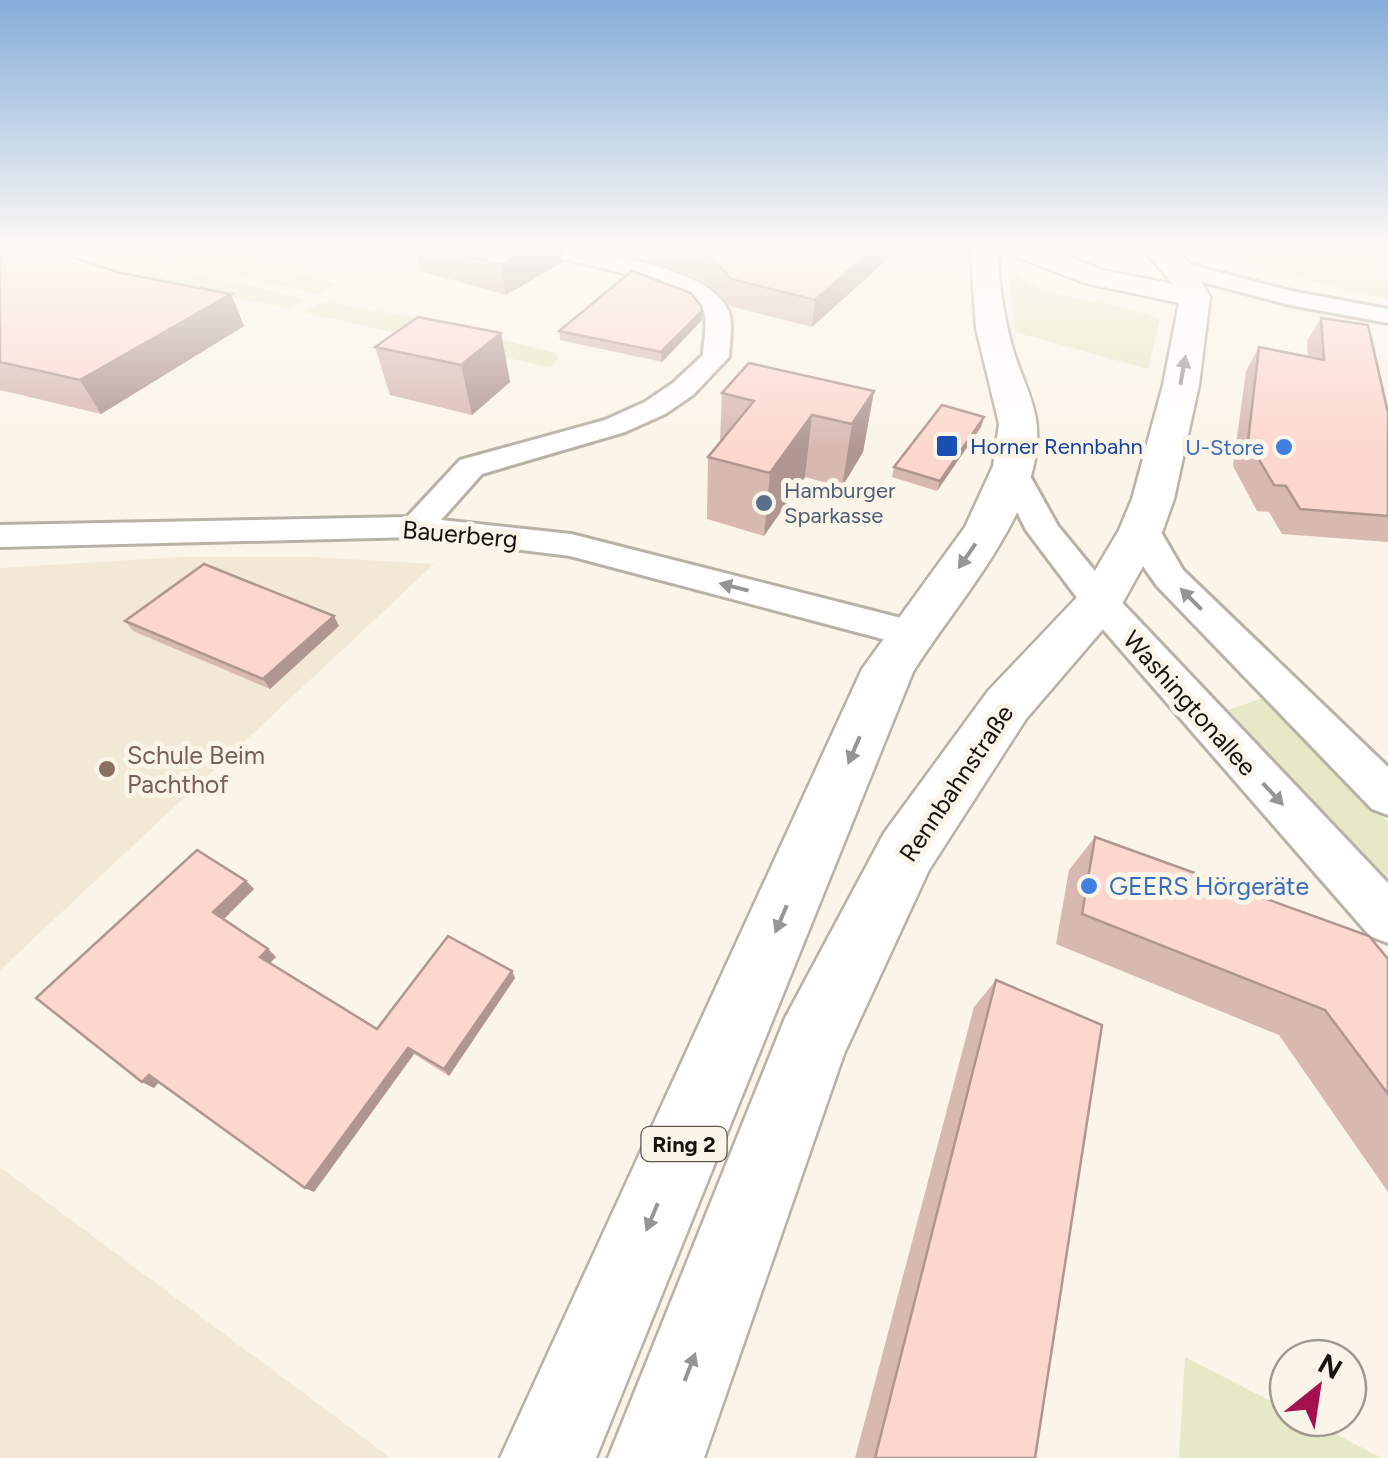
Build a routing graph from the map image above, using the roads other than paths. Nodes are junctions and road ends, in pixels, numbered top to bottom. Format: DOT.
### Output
graph roads {
  1 [pos="716,314"];
  2 [pos="990,314"];
  3 [pos="1185,314"];
  4 [pos="1329,314"];
  5 [pos="1388,327"];
  6 [pos="1013,472"];
  7 [pos="416,528"];
  8 [pos="1142,528"];
  9 [pos="0,536"];
  10 [pos="1100,602"];
  11 [pos="910,633"];
  12 [pos="1388,796"];
  13 [pos="1388,919"];
  14 [pos="548,1458"];
  15 [pos="656,1458"];
  1 -- 7 [label="street"];
  2 -- 6 [label="main road, Ring 2"];
  8 -- 3 [label="main road, Rennbahnstraße, one-way"];
  4 -- 5 [label="street"];
  6 -- 10 [label="street, Washingtonallee"];
  6 -- 11 [label="main road, Ring 2, one-way"];
  7 -- 9 [label="street, Bauerberg"];
  11 -- 7 [label="street, Bauerberg, one-way"];
  8 -- 10 [label="main road, Rennbahnstraße"];
  12 -- 8 [label="street, one-way"];
  10 -- 13 [label="street, Washingtonallee, one-way"];
  15 -- 10 [label="main road, Rennbahnstraße, one-way"];
  11 -- 14 [label="main road, Ring 2, one-way"];
}
